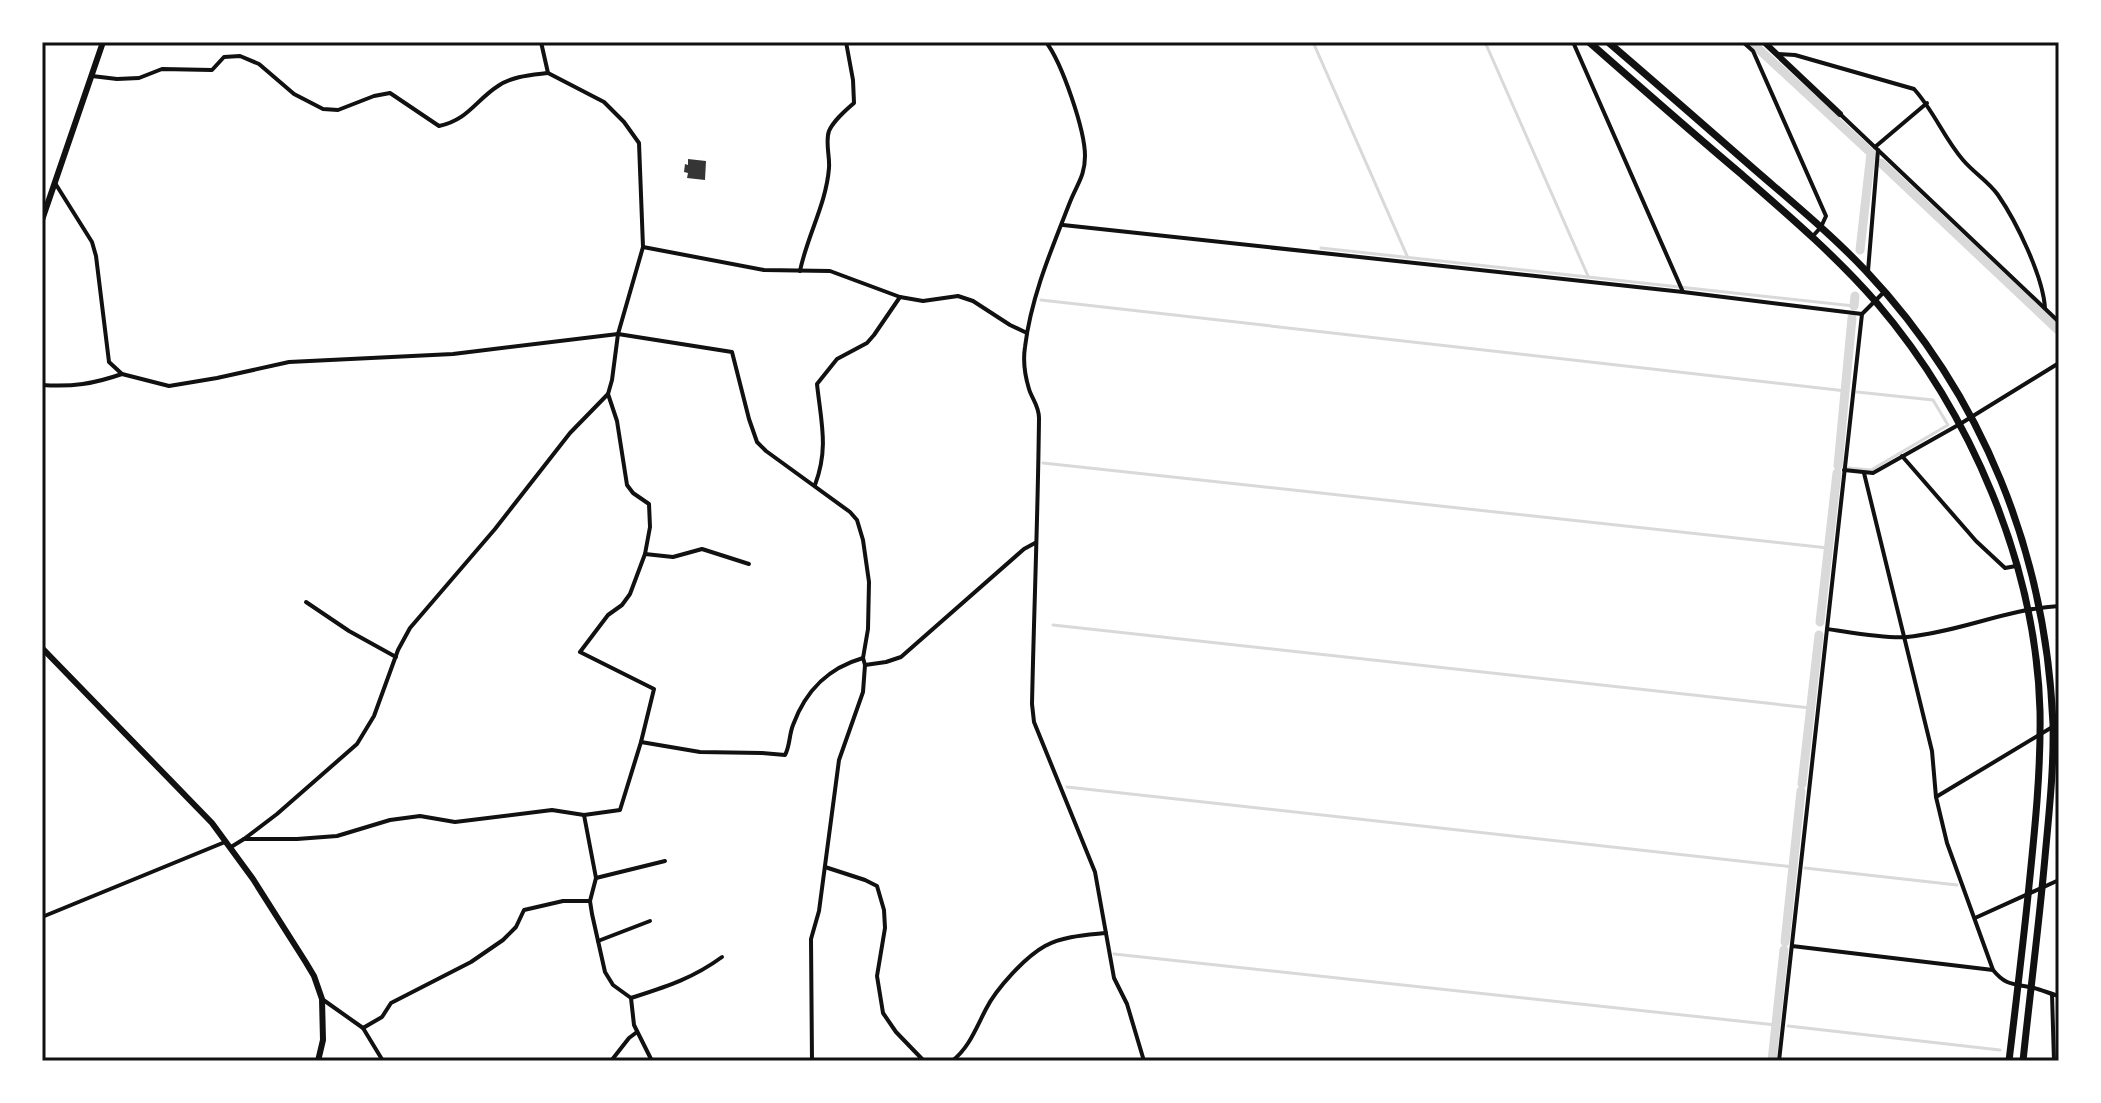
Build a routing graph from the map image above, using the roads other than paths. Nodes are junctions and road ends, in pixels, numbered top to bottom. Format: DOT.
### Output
graph roads {
  1 [pos="103,42"];
  2 [pos="541,42"];
  3 [pos="846,42"];
  4 [pos="1046,42"];
  5 [pos="1573,42"];
  6 [pos="1589,42"];
  7 [pos="1608,42"];
  8 [pos="1743,42"];
  9 [pos="1764,42"];
  10 [pos="1777,54"];
  11 [pos="548,73"];
  12 [pos="91,75"];
  13 [pos="1927,103"];
  14 [pos="1840,114"];
  15 [pos="1876,148"];
  16 [pos="55,183"];
  17 [pos="42,220"];
  18 [pos="1063,225"];
  19 [pos="1821,227"];
  20 [pos="1812,237"];
  21 [pos="643,247"];
  22 [pos="800,271"];
  23 [pos="1867,272"];
  24 [pos="1683,291"];
  25 [pos="1884,292"];
  26 [pos="900,297"];
  27 [pos="1875,301"];
  28 [pos="2045,308"];
  29 [pos="1862,314"];
  30 [pos="2059,322"];
  31 [pos="1027,333"];
  32 [pos="618,334"];
  33 [pos="2059,363"];
  34 [pos="122,374"];
  35 [pos="42,385"];
  36 [pos="608,394"];
  37 [pos="1971,417"];
  38 [pos="1960,424"];
  39 [pos="1902,456"];
  40 [pos="1844,470"];
  41 [pos="1864,473"];
  42 [pos="814,486"];
  43 [pos="1035,543"];
  44 [pos="645,554"];
  45 [pos="749,564"];
  46 [pos="2016,566"];
  47 [pos="306,602"];
  48 [pos="2059,606"];
  49 [pos="2040,608"];
  50 [pos="2027,611"];
  51 [pos="1827,629"];
  52 [pos="1905,638"];
  53 [pos="42,648"];
  54 [pos="396,657"];
  55 [pos="863,658"];
  56 [pos="865,665"];
  57 [pos="2056,725"];
  58 [pos="2040,735"];
  59 [pos="641,742"];
  60 [pos="1936,797"];
  61 [pos="584,815"];
  62 [pos="244,839"];
  63 [pos="229,844"];
  64 [pos="665,861"];
  65 [pos="825,867"];
  66 [pos="596,878"];
  67 [pos="2059,880"];
  68 [pos="2042,888"];
  69 [pos="2028,894"];
  70 [pos="590,901"];
  71 [pos="42,917"];
  72 [pos="1975,918"];
  73 [pos="650,921"];
  74 [pos="1106,933"];
  75 [pos="598,941"];
  76 [pos="1792,946"];
  77 [pos="722,957"];
  78 [pos="1993,970"];
  79 [pos="2018,986"];
  80 [pos="2031,987"];
  81 [pos="2052,994"];
  82 [pos="2059,996"];
  83 [pos="631,998"];
  84 [pos="322,999"];
  85 [pos="363,1028"];
  86 [pos="637,1032"];
  87 [pos="318,1061"];
  88 [pos="383,1061"];
  89 [pos="611,1061"];
  90 [pos="652,1061"];
  91 [pos="812,1061"];
  92 [pos="924,1061"];
  93 [pos="952,1061"];
  94 [pos="1144,1061"];
  95 [pos="1779,1061"];
  96 [pos="2009,1061"];
  97 [pos="2023,1061"];
  98 [pos="2054,1061"];
  1 -- 12 [label="main road"];
  2 -- 11 [label="street"];
  3 -- 22 [label="street"];
  4 -- 18 [label="street"];
  5 -- 24 [label="street"];
  6 -- 20 [label="main road"];
  7 -- 19 [label="main road"];
  8 -- 19 [label="street"];
  9 -- 10 [label="main road"];
  10 -- 13 [label="street"];
  10 -- 14 [label="main road"];
  11 -- 12 [label="street"];
  11 -- 21 [label="street"];
  12 -- 16 [label="main road"];
  13 -- 15 [label="street"];
  13 -- 28 [label="street"];
  14 -- 15 [label="street"];
  15 -- 23 [label="street"];
  15 -- 28 [label="street"];
  16 -- 17 [label="main road"];
  16 -- 34 [label="street"];
  18 -- 24 [label="street"];
  18 -- 31 [label="street"];
  19 -- 20 [label="street"];
  19 -- 23 [label="main road"];
  20 -- 27 [label="main road"];
  21 -- 22 [label="street"];
  21 -- 32 [label="street"];
  22 -- 26 [label="street"];
  23 -- 25 [label="main road"];
  24 -- 29 [label="street"];
  25 -- 27 [label="street"];
  25 -- 37 [label="main road"];
  26 -- 31 [label="street"];
  26 -- 42 [label="street"];
  27 -- 29 [label="street"];
  27 -- 38 [label="main road"];
  28 -- 30 [label="street"];
  29 -- 40 [label="street"];
  31 -- 43 [label="street"];
  32 -- 34 [label="street"];
  32 -- 36 [label="street"];
  32 -- 42 [label="street"];
  33 -- 37 [label="street"];
  34 -- 35 [label="street"];
  36 -- 44 [label="street"];
  36 -- 54 [label="street"];
  37 -- 38 [label="street"];
  37 -- 49 [label="main road"];
  38 -- 39 [label="street"];
  38 -- 46 [label="main road"];
  39 -- 41 [label="street"];
  39 -- 46 [label="street"];
  40 -- 41 [label="street"];
  40 -- 51 [label="street"];
  41 -- 52 [label="street"];
  42 -- 55 [label="street"];
  43 -- 56 [label="street"];
  43 -- 74 [label="street"];
  44 -- 45 [label="street"];
  44 -- 59 [label="street"];
  46 -- 50 [label="main road"];
  47 -- 54 [label="street"];
  48 -- 49 [label="street"];
  49 -- 50 [label="street"];
  49 -- 57 [label="main road"];
  50 -- 52 [label="street"];
  50 -- 58 [label="main road"];
  51 -- 52 [label="street"];
  51 -- 76 [label="street"];
  52 -- 60 [label="street"];
  53 -- 63 [label="main road"];
  54 -- 62 [label="street"];
  55 -- 56 [label="street"];
  55 -- 59 [label="street"];
  56 -- 65 [label="street"];
  57 -- 58 [label="street"];
  57 -- 68 [label="main road"];
  58 -- 60 [label="street"];
  58 -- 69 [label="main road"];
  59 -- 61 [label="street"];
  60 -- 72 [label="street"];
  61 -- 62 [label="street"];
  61 -- 66 [label="street"];
  62 -- 63 [label="street"];
  63 -- 71 [label="street"];
  63 -- 84 [label="main road"];
  64 -- 66 [label="street"];
  65 -- 91 [label="street"];
  65 -- 92 [label="street"];
  66 -- 70 [label="street"];
  67 -- 68 [label="street"];
  68 -- 69 [label="street"];
  68 -- 80 [label="main road"];
  69 -- 72 [label="street"];
  69 -- 79 [label="main road"];
  70 -- 75 [label="street"];
  70 -- 85 [label="street"];
  72 -- 78 [label="street"];
  73 -- 75 [label="street"];
  74 -- 93 [label="street"];
  74 -- 94 [label="street"];
  75 -- 83 [label="street"];
  76 -- 78 [label="street"];
  76 -- 95 [label="street"];
  77 -- 83 [label="street"];
  78 -- 79 [label="street"];
  79 -- 80 [label="street"];
  79 -- 96 [label="main road"];
  80 -- 81 [label="street"];
  80 -- 97 [label="main road"];
  81 -- 82 [label="street"];
  81 -- 98 [label="street"];
  83 -- 86 [label="street"];
  84 -- 85 [label="street"];
  84 -- 87 [label="main road"];
  85 -- 88 [label="street"];
  86 -- 89 [label="street"];
  86 -- 90 [label="street"];
}
